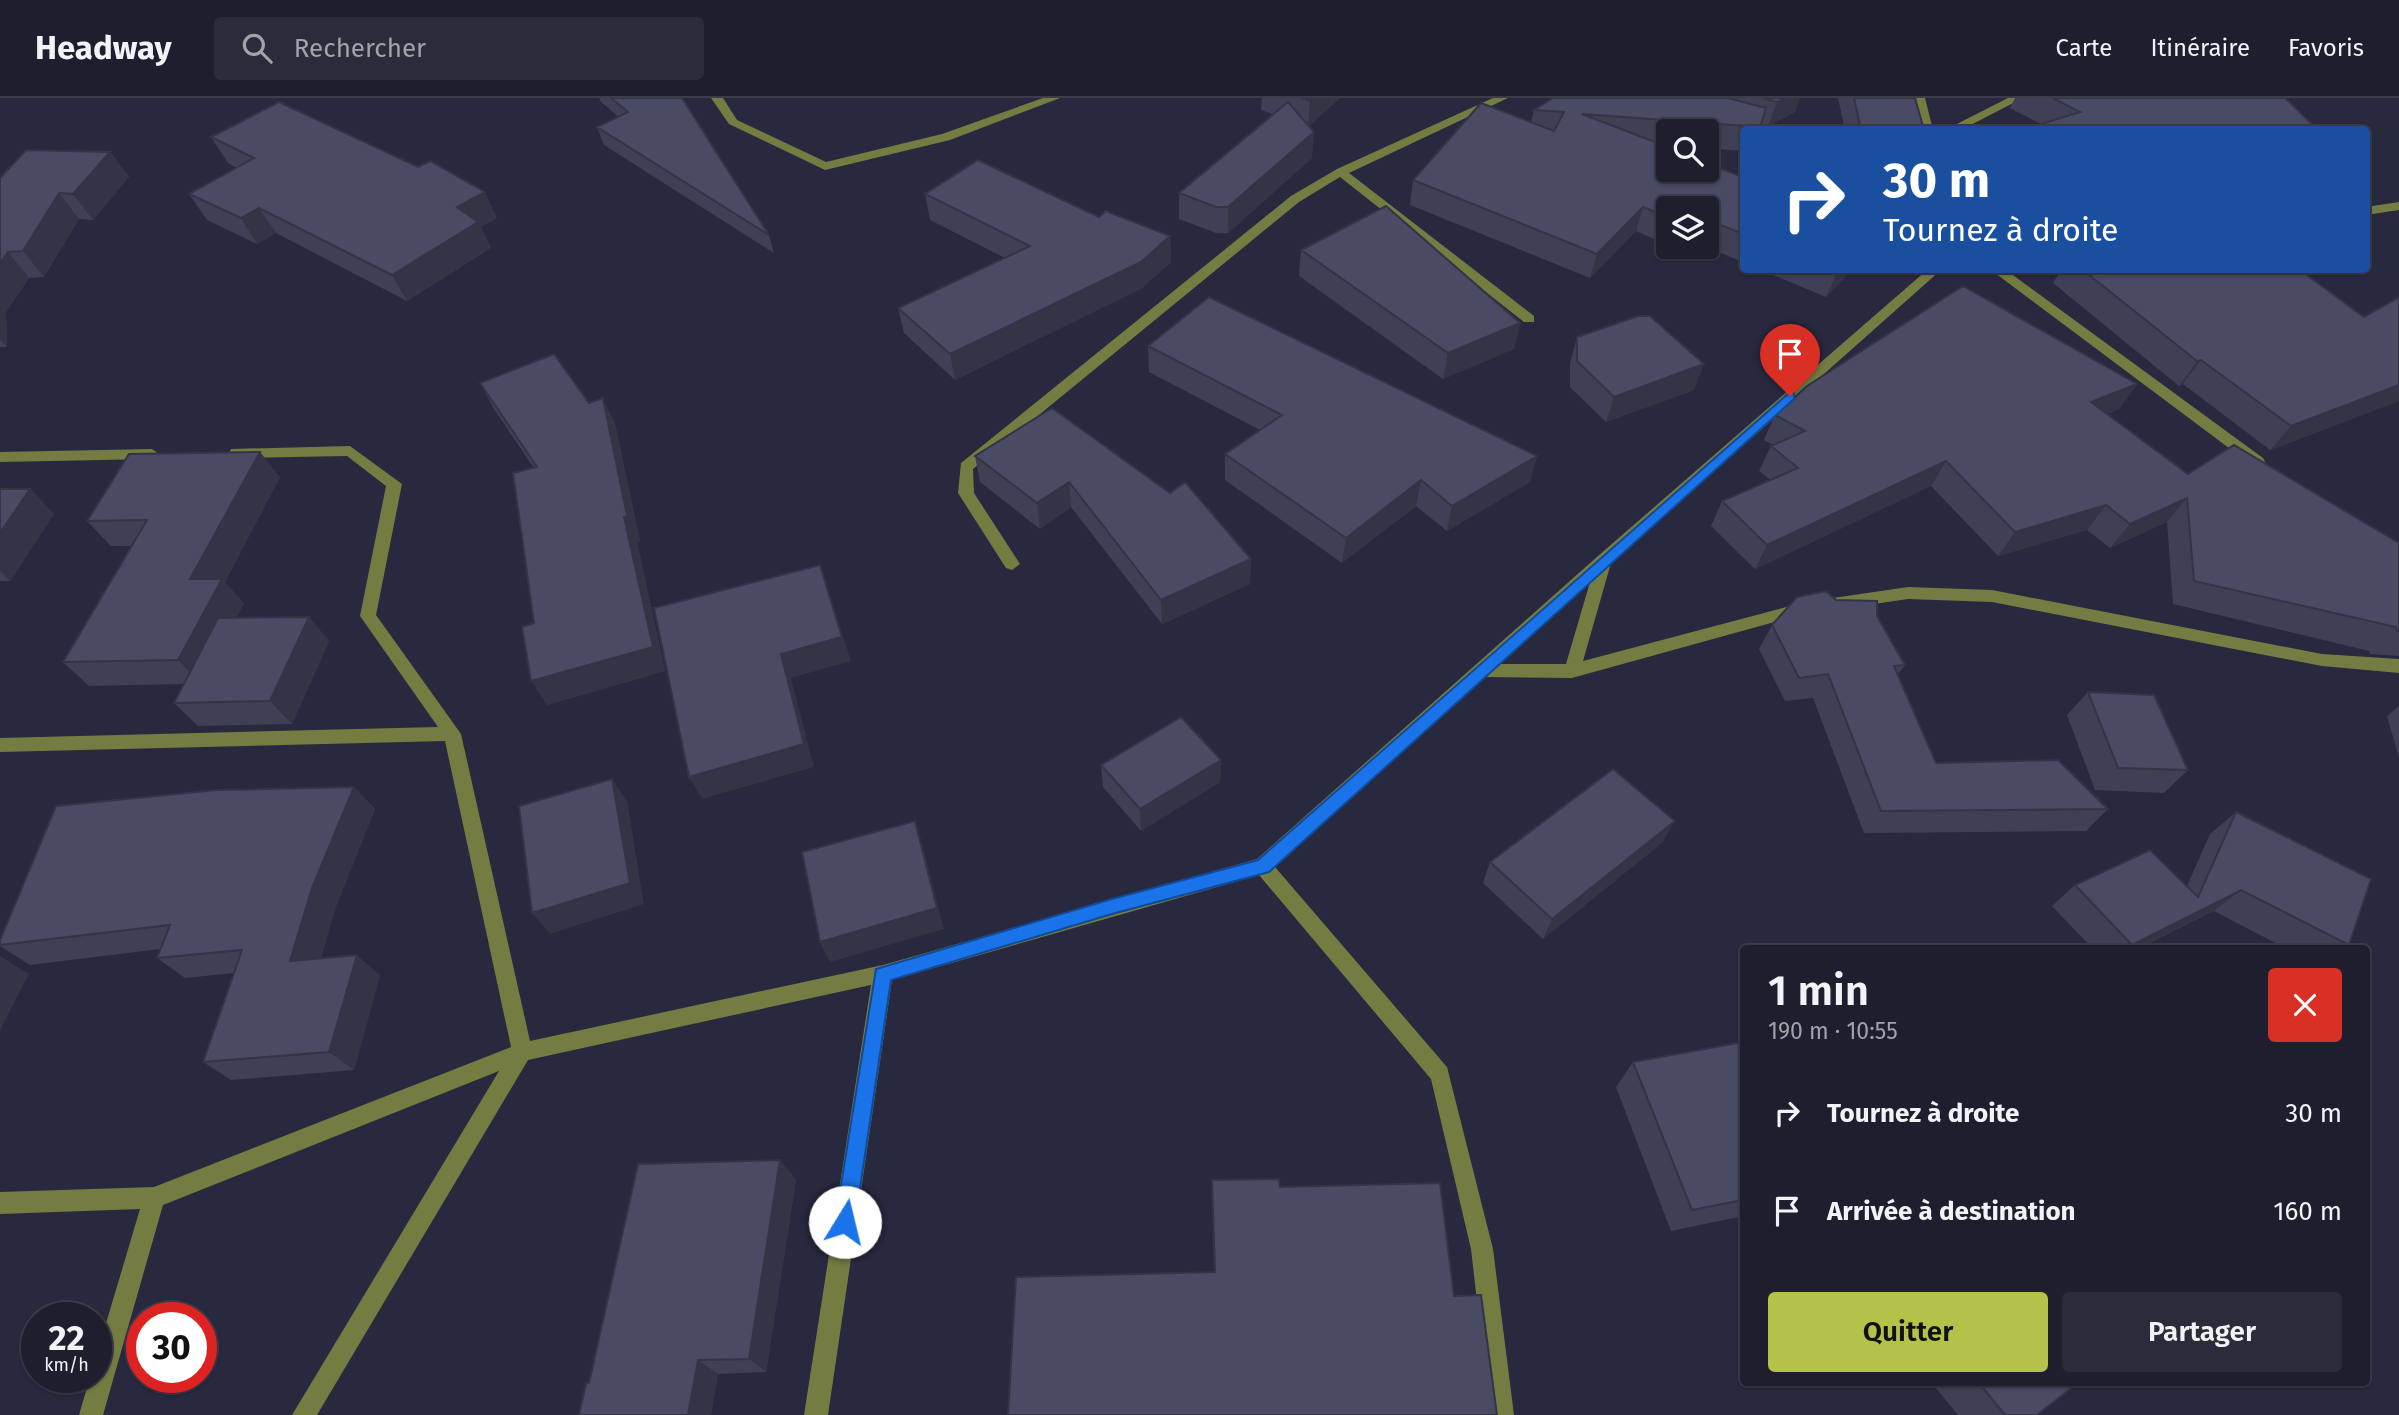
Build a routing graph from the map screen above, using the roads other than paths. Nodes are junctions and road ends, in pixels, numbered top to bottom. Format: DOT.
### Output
graph roads {
  1 [pos="717,98"];
  2 [pos="1054,98"];
  3 [pos="1502,98"];
  4 [pos="1919,98"];
  5 [pos="2017,98"];
  6 [pos="1726,118"];
  7 [pos="1753,126"];
  8 [pos="1926,126"];
  9 [pos="1959,126"];
  10 [pos="1341,172"];
  11 [pos="2399,206"];
  12 [pos="2370,210"];
  13 [pos="1931,273"];
  14 [pos="2002,273"];
  15 [pos="1529,319"];
  16 [pos="215,453"];
  17 [pos="174,454"];
  18 [pos="0,457"];
  19 [pos="2265,468"];
  20 [pos="1604,559"];
  21 [pos="1012,564"];
  22 [pos="2399,666"];
  23 [pos="1481,670"];
  24 [pos="1572,671"];
  25 [pos="452,734"];
  26 [pos="0,745"];
  27 [pos="1263,866"];
  28 [pos="883,974"];
  29 [pos="522,1052"];
  30 [pos="154,1198"];
  31 [pos="0,1203"];
  32 [pos="91,1415"];
  33 [pos="304,1415"];
  34 [pos="816,1415"];
  35 [pos="1502,1415"];
  1 -- 2 [label="street"];
  3 -- 10 [label="street"];
  4 -- 8 [label="street"];
  5 -- 9 [label="street"];
  6 -- 7 [label="street"];
  10 -- 15 [label="street"];
  10 -- 21 [label="street"];
  11 -- 12 [label="street"];
  13 -- 20 [label="street"];
  14 -- 19 [label="street"];
  16 -- 25 [label="street"];
  17 -- 18 [label="street"];
  20 -- 23 [label="street"];
  20 -- 24 [label="street"];
  22 -- 24 [label="street"];
  23 -- 24 [label="street"];
  23 -- 27 [label="street"];
  25 -- 26 [label="street"];
  25 -- 29 [label="street"];
  27 -- 28 [label="street"];
  27 -- 35 [label="street"];
  28 -- 29 [label="street"];
  28 -- 34 [label="street"];
  29 -- 30 [label="street"];
  29 -- 33 [label="street"];
  30 -- 31 [label="street"];
  30 -- 32 [label="street"];
}
